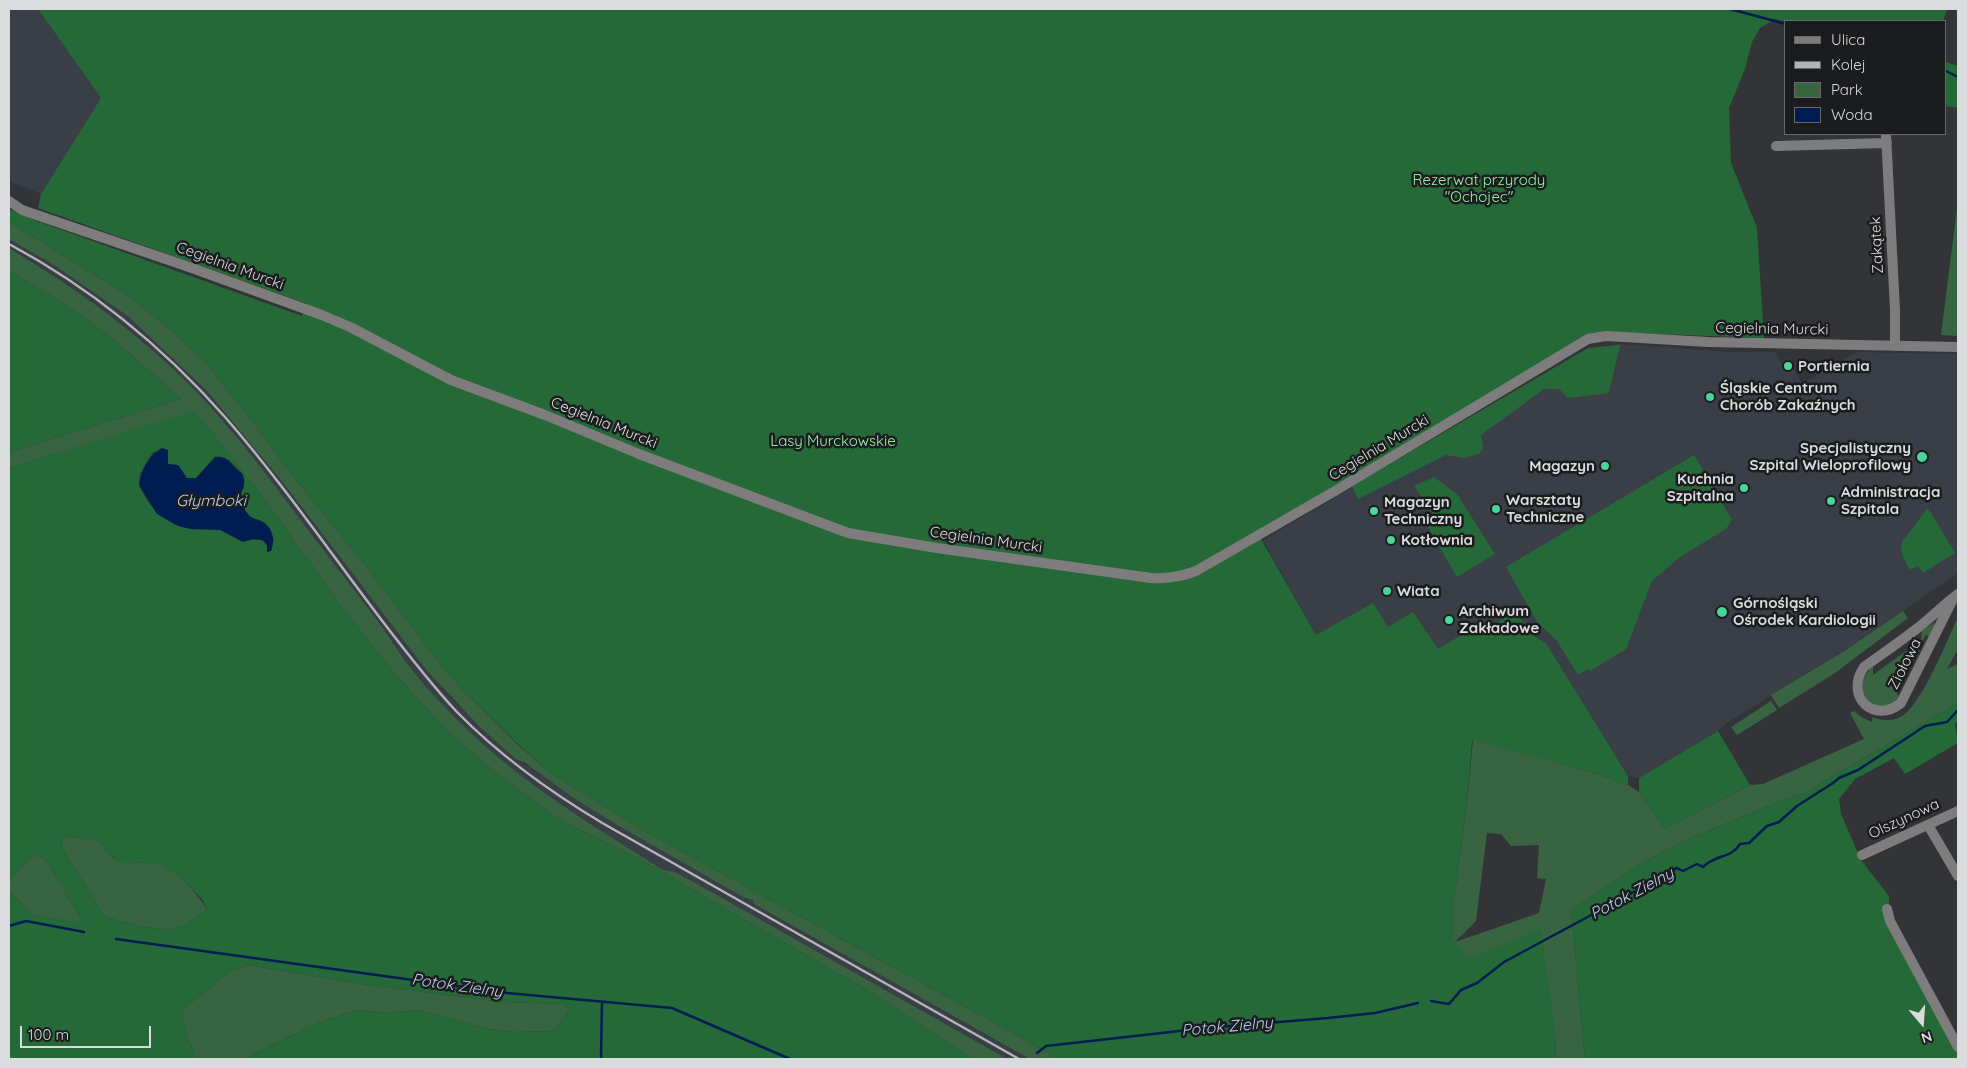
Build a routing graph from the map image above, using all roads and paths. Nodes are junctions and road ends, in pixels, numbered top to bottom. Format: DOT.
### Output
graph roads {
  1 [pos="1887,138"];
  2 [pos="1776,146"];
  3 [pos="9,201"];
  4 [pos="1895,346"];
  5 [pos="1958,347"];
  6 [pos="1956,596"];
  7 [pos="1958,811"];
  8 [pos="1928,825"];
  9 [pos="1862,855"];
  10 [pos="1958,876"];
  11 [pos="1887,908"];
  12 [pos="1958,1047"];
  1 -- 2 [label="street, Zakątek"];
  1 -- 4 [label="street, Zakątek"];
  3 -- 4 [label="street, Cegielnia Murcki"];
  4 -- 5 [label="street, Cegielnia Murcki"];
  6 -- 6 [label="street, Ziołowa"];
  7 -- 8 [label="street, Olszynowa"];
  8 -- 9 [label="street, Olszynowa"];
  8 -- 10 [label="street"];
  11 -- 12 [label="street"];
}
